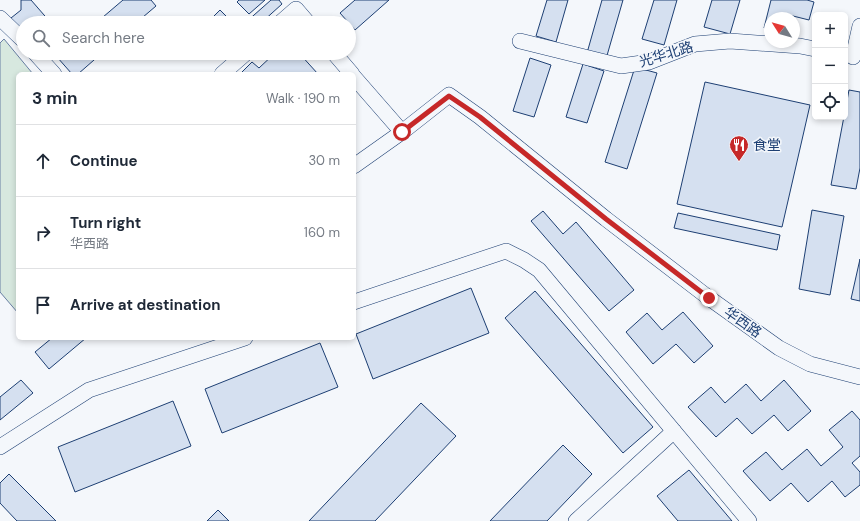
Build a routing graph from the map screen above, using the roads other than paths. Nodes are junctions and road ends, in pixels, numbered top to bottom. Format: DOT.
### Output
graph roads {
  1 [pos="288,16"];
  2 [pos="302,16"];
  3 [pos="0,18"];
  4 [pos="860,26"];
  5 [pos="16,33"];
  6 [pos="520,41"];
  7 [pos="812,48"];
  8 [pos="853,57"];
  9 [pos="41,60"];
  10 [pos="238,60"];
  11 [pos="340,60"];
  12 [pos="52,72"];
  13 [pos="224,72"];
  14 [pos="350,72"];
  15 [pos="356,78"];
  16 [pos="402,132"];
  17 [pos="356,165"];
  18 [pos="356,301"];
  19 [pos="240,340"];
  20 [pos="860,376"];
  21 [pos="674,431"];
  22 [pos="0,447"];
  23 [pos="576,521"];
  24 [pos="749,521"];
  1 -- 2 [label="street"];
  3 -- 5 [label="street"];
  4 -- 8 [label="street"];
  6 -- 7 [label="street, 光华北路"];
  9 -- 12 [label="street"];
  10 -- 13 [label="street"];
  11 -- 14 [label="street"];
  15 -- 16 [label="street"];
  16 -- 17 [label="street"];
  16 -- 20 [label="street, 华西路"];
  18 -- 21 [label="street"];
  19 -- 22 [label="street"];
  21 -- 23 [label="street"];
  21 -- 24 [label="street"];
}
